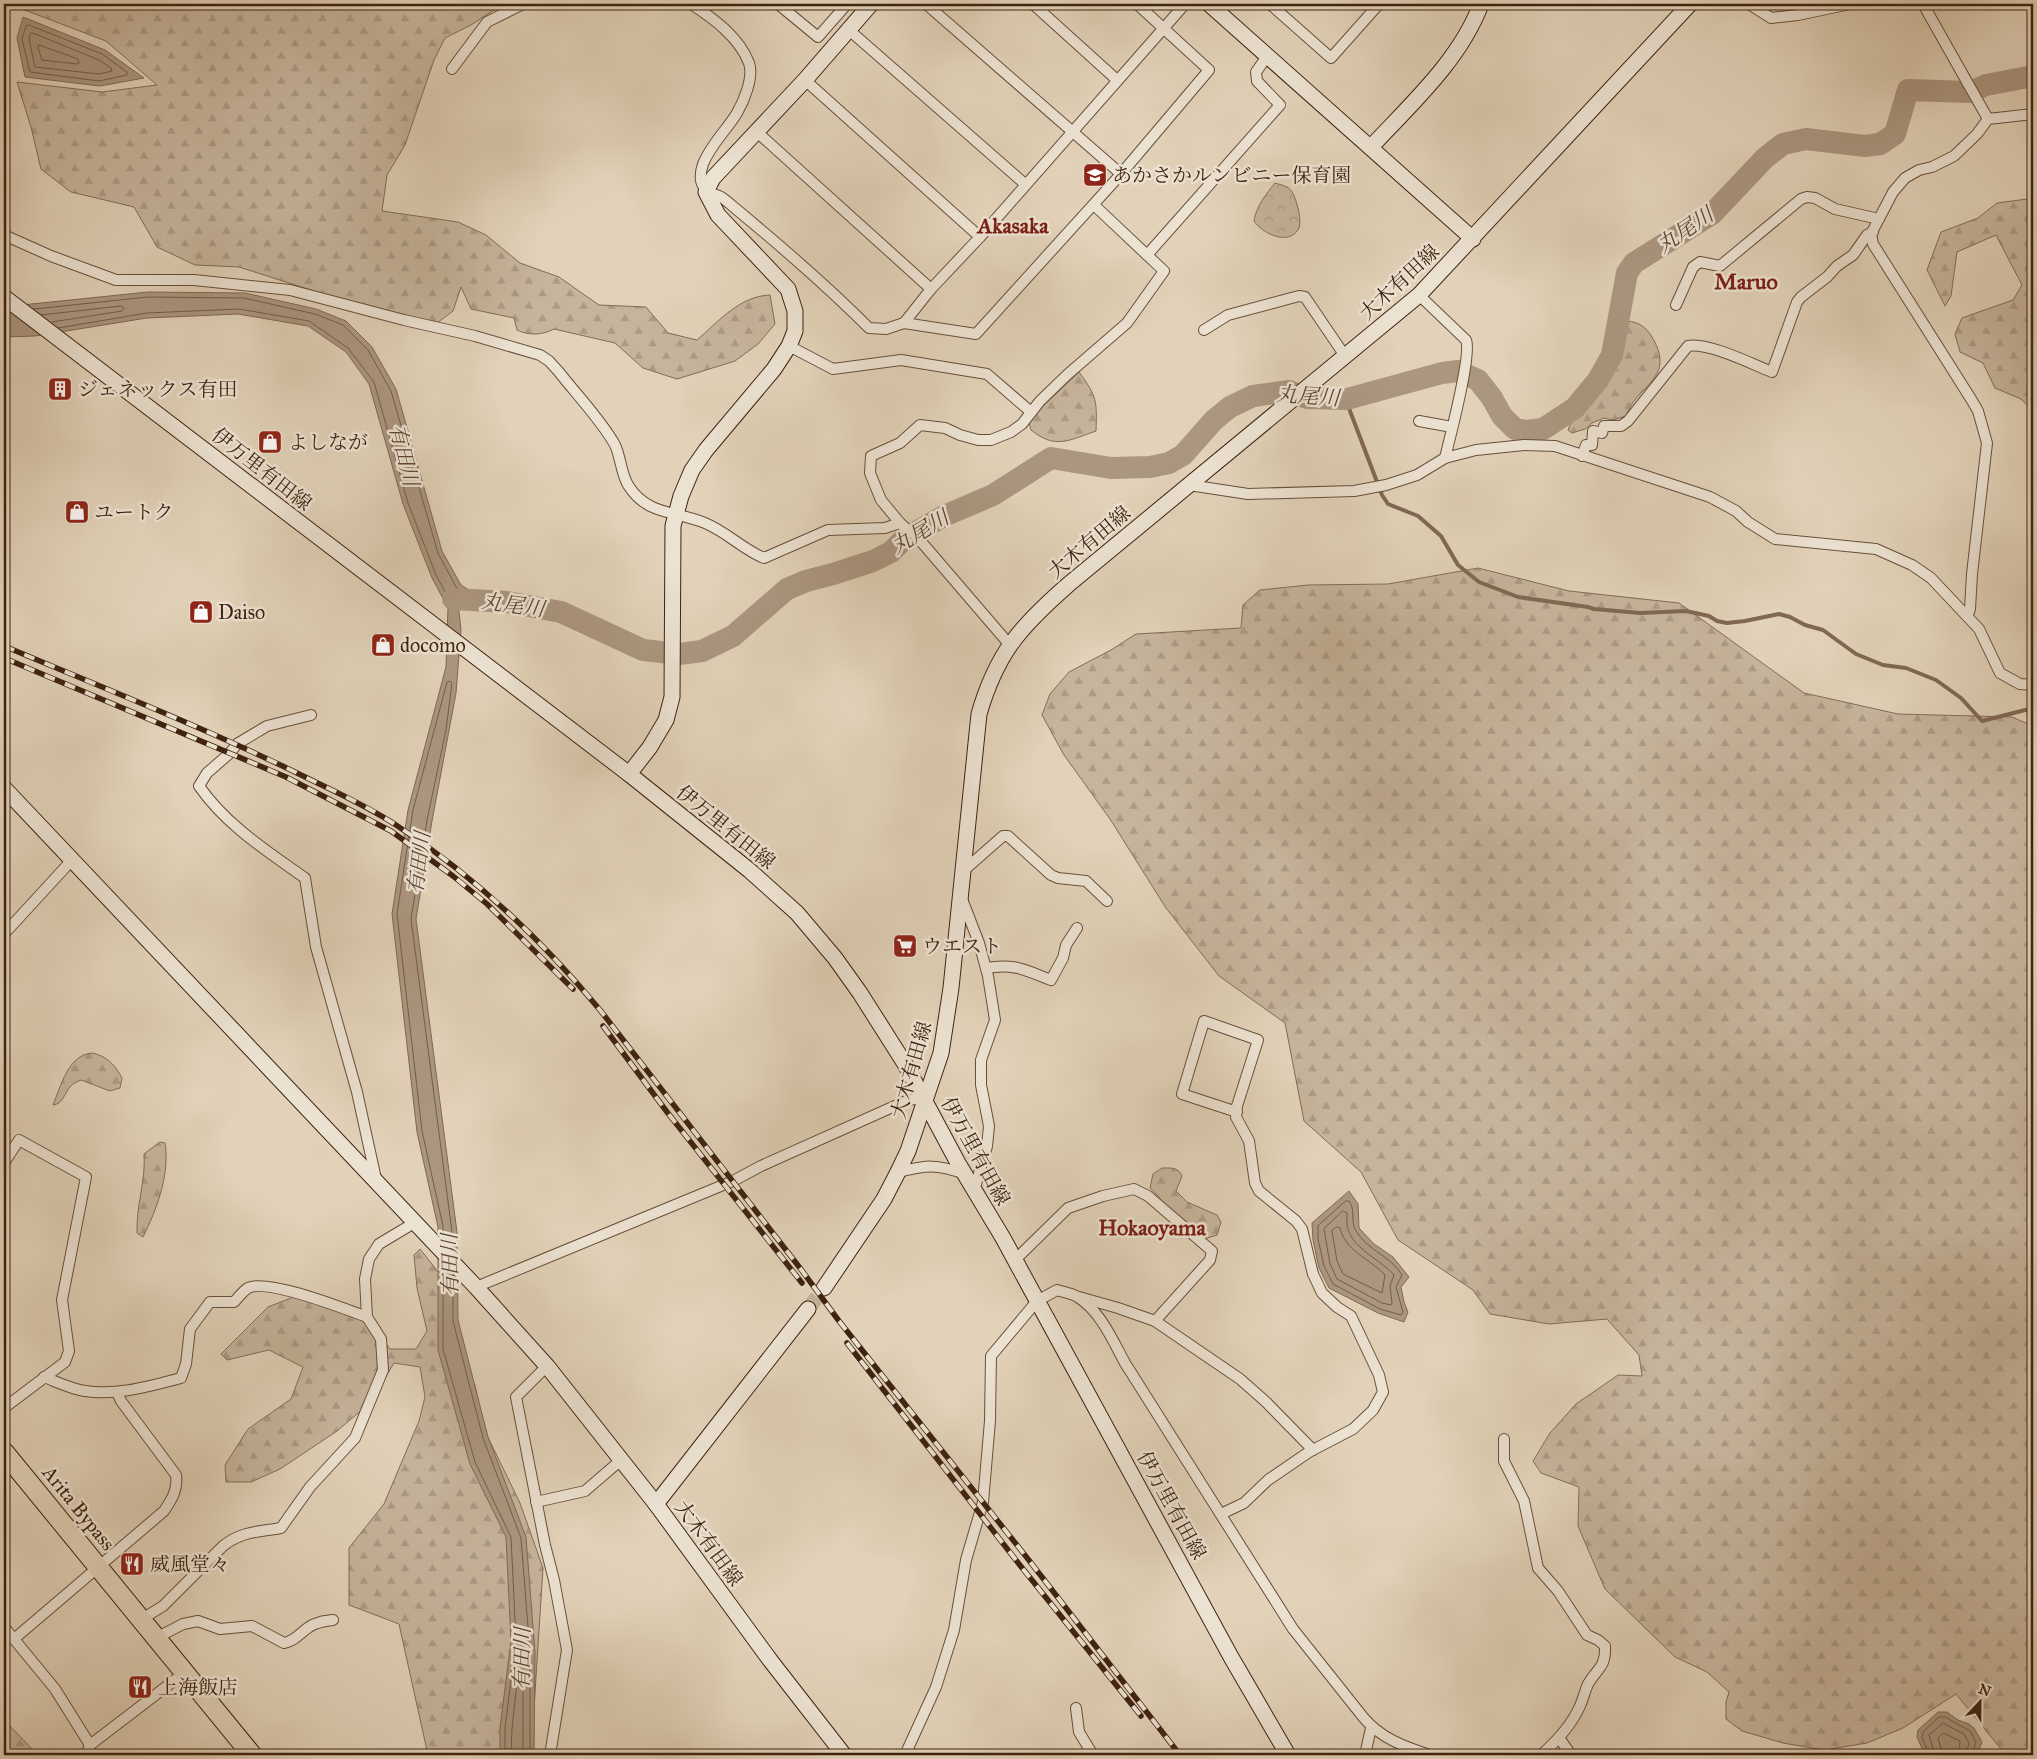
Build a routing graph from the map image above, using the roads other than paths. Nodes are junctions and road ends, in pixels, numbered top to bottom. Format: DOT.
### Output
graph roads {
  1 [pos="523,4"];
  2 [pos="691,4"];
  3 [pos="778,4"];
  4 [pos="847,4"];
  5 [pos="871,4"];
  6 [pos="926,4"];
  7 [pos="1033,4"];
  8 [pos="1137,4"];
  9 [pos="1185,4"];
  10 [pos="1209,4"];
  11 [pos="1270,4"];
  12 [pos="1379,4"];
  13 [pos="1481,4"];
  14 [pos="1690,4"];
  15 [pos="1749,4"];
  16 [pos="1850,4"];
  17 [pos="1923,4"];
  18 [pos="1165,28"];
  19 [pos="849,30"];
  20 [pos="1268,55"];
  21 [pos="452,69"];
  22 [pos="805,80"];
  23 [pos="1117,80"];
  24 [pos="2033,114"];
  25 [pos="1988,119"];
  26 [pos="1072,131"];
  27 [pos="757,132"];
  28 [pos="1371,147"];
  29 [pos="1121,174"];
  30 [pos="1025,184"];
  31 [pos="706,192"];
  32 [pos="1094,205"];
  33 [pos="1879,219"];
  34 [pos="1873,232"];
  35 [pos="4,235"];
  36 [pos="980,237"];
  37 [pos="1473,239"];
  38 [pos="1147,255"];
  39 [pos="931,288"];
  40 [pos="1419,295"];
  41 [pos="4,297"];
  42 [pos="1676,305"];
  43 [pos="904,323"];
  44 [pos="1204,330"];
  45 [pos="789,346"];
  46 [pos="1345,356"];
  47 [pos="1031,412"];
  48 [pos="1419,421"];
  49 [pos="1452,427"];
  50 [pos="1582,456"];
  51 [pos="1445,458"];
  52 [pos="1189,485"];
  53 [pos="674,516"];
  54 [pos="900,523"];
  55 [pos="1968,615"];
  56 [pos="1010,644"];
  57 [pos="2033,685"];
  58 [pos="311,714"];
  59 [pos="629,774"];
  60 [pos="4,788"];
  61 [pos="72,860"];
  62 [pos="962,872"];
  63 [pos="960,893"];
  64 [pos="1107,902"];
  65 [pos="1076,928"];
  66 [pos="4,934"];
  67 [pos="986,968"];
  68 [pos="924,1100"];
  69 [pos="1237,1112"];
  70 [pos="4,1163"];
  71 [pos="898,1172"];
  72 [pos="965,1174"];
  73 [pos="376,1179"];
  74 [pos="974,1191"];
  75 [pos="414,1223"];
  76 [pos="1014,1260"];
  77 [pos="476,1287"];
  78 [pos="824,1288"];
  79 [pos="1075,1296"];
  80 [pos="1037,1301"];
  81 [pos="808,1309"];
  82 [pos="367,1317"];
  83 [pos="1155,1321"];
  84 [pos="547,1366"];
  85 [pos="44,1377"];
  86 [pos="117,1392"];
  87 [pos="4,1408"];
  88 [pos="1504,1439"];
  89 [pos="1313,1450"];
  90 [pos="4,1452"];
  91 [pos="621,1460"];
  92 [pos="536,1502"];
  93 [pos="656,1504"];
  94 [pos="1221,1514"];
  95 [pos="98,1567"];
  96 [pos="333,1620"];
  97 [pos="142,1621"];
  98 [pos="4,1627"];
  99 [pos="156,1638"];
  100 [pos="14,1639"];
  101 [pos="184,1673"];
  102 [pos="1076,1708"];
  103 [pos="1371,1728"];
  104 [pos="1560,1739"];
  105 [pos="90,1744"];
  106 [pos="86,1755"];
  107 [pos="252,1755"];
  108 [pos="550,1755"];
  109 [pos="844,1755"];
  110 [pos="905,1755"];
  111 [pos="1093,1755"];
  112 [pos="1288,1755"];
  113 [pos="1365,1755"];
  114 [pos="1430,1755"];
  115 [pos="1541,1755"];
  116 [pos="1571,1755"];
  1 -- 21 [label="street"];
  2 -- 31 [label="street"];
  3 -- 4 [label="street"];
  5 -- 19 [label="main road"];
  6 -- 26 [label="street"];
  7 -- 23 [label="street"];
  8 -- 18 [label="street"];
  9 -- 18 [label="street"];
  10 -- 20 [label="main road"];
  11 -- 12 [label="street"];
  13 -- 28 [label="main road"];
  14 -- 37 [label="main road, 大木有田線"];
  15 -- 16 [label="street"];
  17 -- 25 [label="street"];
  18 -- 23 [label="street"];
  18 -- 29 [label="street"];
  19 -- 22 [label="main road"];
  19 -- 30 [label="street"];
  20 -- 28 [label="main road"];
  20 -- 38 [label="street"];
  22 -- 27 [label="main road"];
  22 -- 36 [label="street"];
  23 -- 26 [label="street"];
  24 -- 25 [label="street"];
  25 -- 33 [label="street"];
  26 -- 29 [label="street"];
  26 -- 30 [label="street"];
  27 -- 31 [label="main road"];
  27 -- 39 [label="street"];
  28 -- 37 [label="main road"];
  29 -- 32 [label="street"];
  30 -- 36 [label="street"];
  31 -- 43 [label="street"];
  31 -- 45 [label="main road"];
  32 -- 38 [label="street"];
  32 -- 43 [label="street"];
  33 -- 34 [label="street"];
  33 -- 42 [label="street"];
  34 -- 50 [label="street"];
  34 -- 55 [label="street"];
  35 -- 53 [label="street"];
  36 -- 39 [label="street"];
  37 -- 40 [label="main road, 大木有田線"];
  38 -- 47 [label="street"];
  39 -- 43 [label="street"];
  40 -- 46 [label="main road, 大木有田線"];
  40 -- 49 [label="street"];
  41 -- 59 [label="main road, 伊万里有田線"];
  44 -- 46 [label="street"];
  45 -- 47 [label="street"];
  45 -- 53 [label="main road"];
  46 -- 52 [label="main road, 大木有田線"];
  47 -- 54 [label="street"];
  48 -- 49 [label="street"];
  49 -- 51 [label="street"];
  50 -- 51 [label="street"];
  50 -- 55 [label="street"];
  51 -- 52 [label="street"];
  52 -- 56 [label="main road, 大木有田線"];
  53 -- 54 [label="street"];
  53 -- 59 [label="main road"];
  54 -- 56 [label="street"];
  55 -- 57 [label="street"];
  56 -- 62 [label="main road, 大木有田線"];
  58 -- 73 [label="street"];
  59 -- 68 [label="main road, 伊万里有田線"];
  60 -- 61 [label="main road"];
  61 -- 66 [label="street"];
  61 -- 73 [label="main road"];
  62 -- 63 [label="main road, 大木有田線"];
  62 -- 64 [label="street"];
  63 -- 67 [label="street"];
  63 -- 68 [label="main road, 大木有田線"];
  65 -- 67 [label="street"];
  67 -- 74 [label="street"];
  68 -- 71 [label="main road, 大木有田線"];
  68 -- 72 [label="main road, 伊万里有田線"];
  68 -- 77 [label="street"];
  69 -- 69 [label="street"];
  69 -- 89 [label="street"];
  70 -- 85 [label="street"];
  71 -- 72 [label="street"];
  71 -- 78 [label="main road, 大木有田線"];
  72 -- 74 [label="main road, 伊万里有田線"];
  73 -- 75 [label="main road"];
  74 -- 76 [label="main road, 伊万里有田線"];
  75 -- 77 [label="main road"];
  75 -- 82 [label="street"];
  76 -- 80 [label="main road, 伊万里有田線"];
  76 -- 83 [label="street"];
  77 -- 84 [label="main road"];
  79 -- 80 [label="street"];
  79 -- 83 [label="street"];
  79 -- 94 [label="street"];
  80 -- 110 [label="street"];
  80 -- 112 [label="main road, 伊万里有田線"];
  81 -- 93 [label="main road, 大木有田線"];
  82 -- 86 [label="street"];
  82 -- 97 [label="street"];
  83 -- 89 [label="street"];
  84 -- 91 [label="main road"];
  84 -- 92 [label="street"];
  85 -- 86 [label="street"];
  85 -- 87 [label="street"];
  86 -- 95 [label="street"];
  88 -- 104 [label="street"];
  89 -- 94 [label="street"];
  90 -- 95 [label="highway, Arita Bypass"];
  91 -- 92 [label="street"];
  91 -- 93 [label="main road"];
  92 -- 108 [label="street"];
  93 -- 109 [label="main road, 大木有田線"];
  94 -- 103 [label="street"];
  95 -- 97 [label="highway, Arita Bypass"];
  95 -- 100 [label="street"];
  96 -- 99 [label="street"];
  97 -- 99 [label="highway, Arita Bypass"];
  98 -- 100 [label="street"];
  99 -- 101 [label="highway, Arita Bypass"];
  100 -- 105 [label="street"];
  101 -- 105 [label="street"];
  101 -- 107 [label="highway, Arita Bypass"];
  102 -- 111 [label="street"];
  103 -- 113 [label="street"];
  103 -- 114 [label="street"];
  104 -- 115 [label="street"];
  104 -- 116 [label="street"];
  105 -- 106 [label="street"];
}
